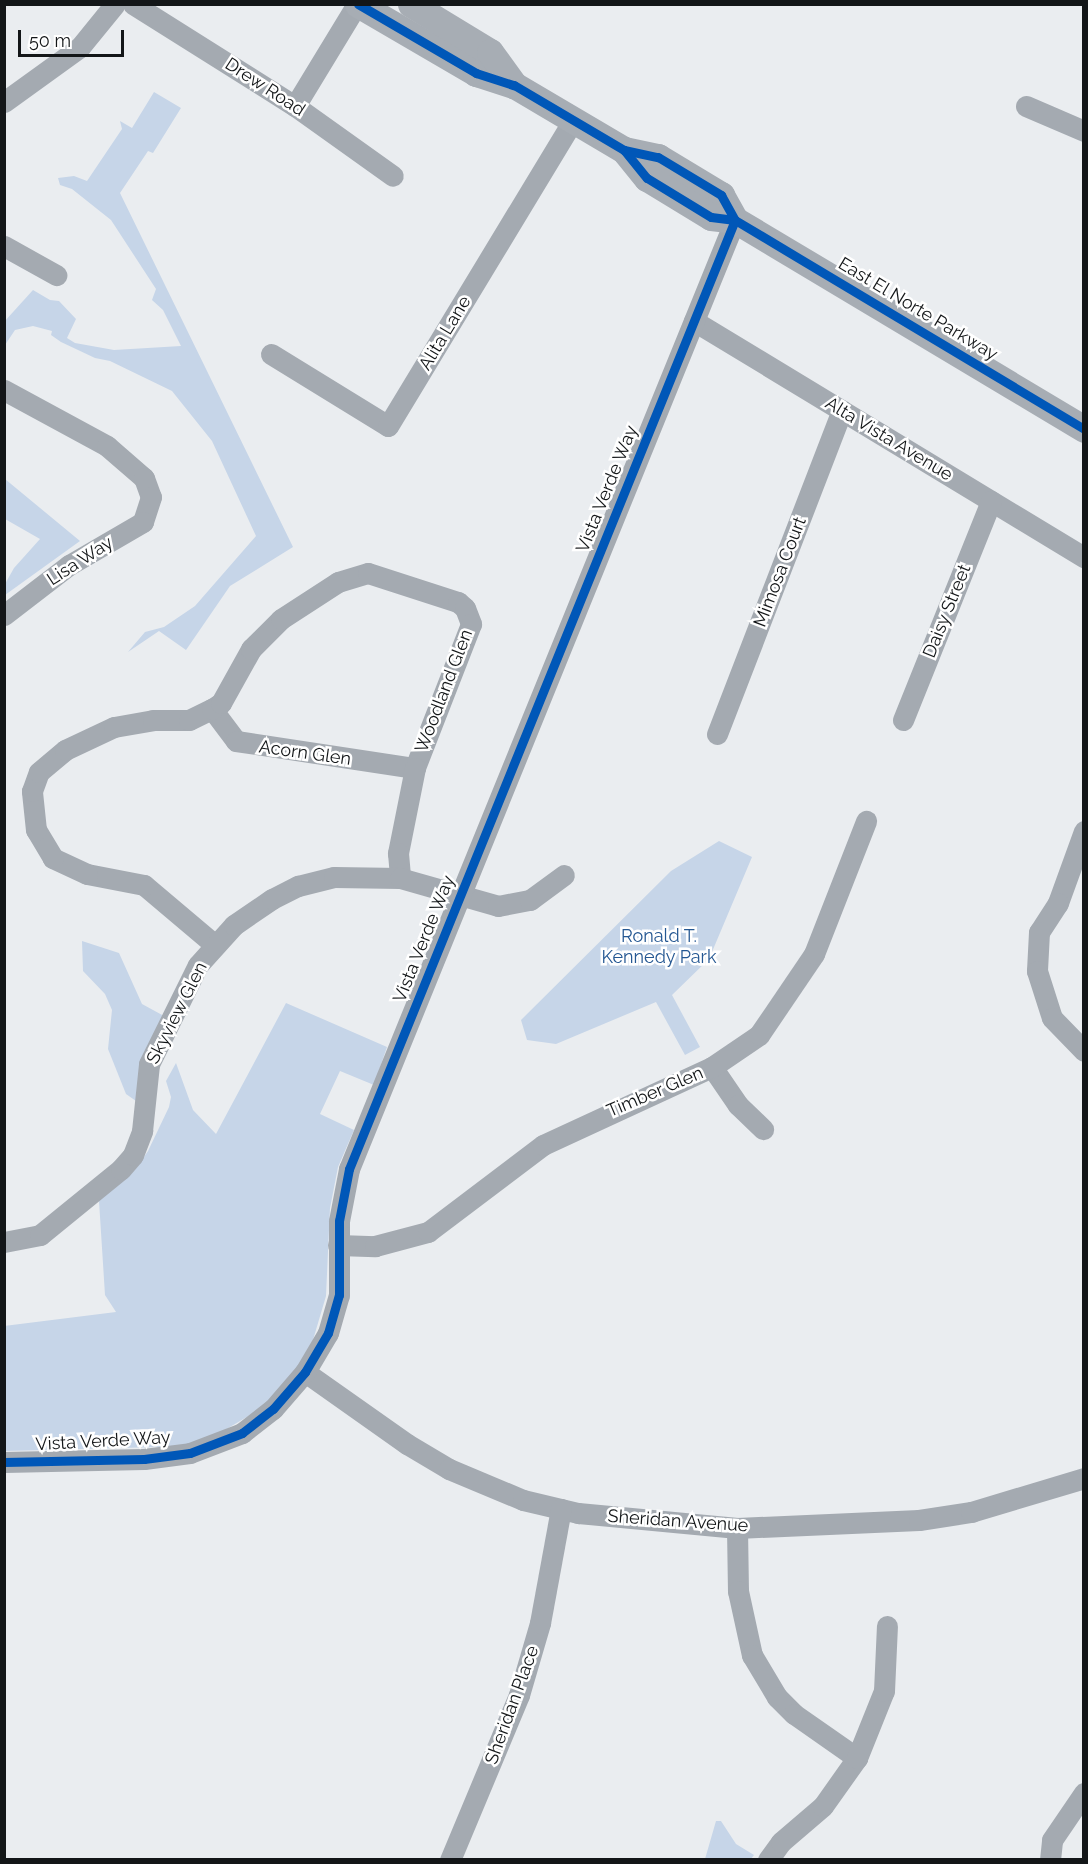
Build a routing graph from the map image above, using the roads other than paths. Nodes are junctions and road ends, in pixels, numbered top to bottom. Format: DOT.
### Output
graph roads {
  1 [pos="116,4"];
  2 [pos="133,4"];
  3 [pos="358,4"];
  4 [pos="411,4"];
  5 [pos="514,85"];
  6 [pos="4,102"];
  7 [pos="295,106"];
  8 [pos="1026,106"];
  9 [pos="573,122"];
  10 [pos="1083,131"];
  11 [pos="393,176"];
  12 [pos="735,220"];
  13 [pos="4,246"];
  14 [pos="56,275"];
  15 [pos="694,321"];
  16 [pos="271,354"];
  17 [pos="4,390"];
  18 [pos="842,410"];
  19 [pos="1083,429"];
  20 [pos="991,501"];
  21 [pos="1083,557"];
  22 [pos="4,615"];
  23 [pos="212,709"];
  24 [pos="903,720"];
  25 [pos="717,734"];
  26 [pos="415,768"];
  27 [pos="866,821"];
  28 [pos="1083,831"];
  29 [pos="564,875"];
  30 [pos="400,878"];
  31 [pos="460,893"];
  32 [pos="215,945"];
  33 [pos="1083,1051"];
  34 [pos="712,1067"];
  35 [pos="763,1129"];
  36 [pos="4,1242"];
  37 [pos="338,1245"];
  38 [pos="305,1372"];
  39 [pos="4,1462"];
  40 [pos="1083,1478"];
  41 [pos="561,1509"];
  42 [pos="737,1528"];
  43 [pos="887,1626"];
  44 [pos="856,1758"];
  45 [pos="1083,1793"];
  46 [pos="450,1860"];
  47 [pos="768,1860"];
  48 [pos="1050,1860"];
  1 -- 6 [label="street"];
  2 -- 7 [label="street, Drew Road"];
  3 -- 5 [label="main road, East El Norte Parkway"];
  3 -- 7 [label="street"];
  4 -- 5 [label="main road, East El Norte Parkway"];
  5 -- 9 [label="main road, East El Norte Parkway"];
  7 -- 11 [label="street, Drew Road"];
  8 -- 10 [label="street"];
  9 -- 12 [label="main road, East El Norte Parkway"];
  9 -- 16 [label="street, Alita Lane"];
  12 -- 15 [label="street, Vista Verde Way"];
  12 -- 19 [label="main road, East El Norte Parkway"];
  13 -- 14 [label="street"];
  15 -- 18 [label="street, Alta Vista Avenue"];
  15 -- 31 [label="street, Vista Verde Way"];
  17 -- 22 [label="street, Lisa Way"];
  18 -- 20 [label="street, Alta Vista Avenue"];
  18 -- 25 [label="street, Mimosa Court"];
  20 -- 21 [label="street, Alta Vista Avenue"];
  20 -- 24 [label="street, Daisy Street"];
  23 -- 26 [label="street, Acorn Glen"];
  23 -- 26 [label="street, Woodland Glen"];
  23 -- 32 [label="street, Woodland Glen"];
  26 -- 30 [label="street, Woodland Glen"];
  27 -- 34 [label="street, Timber Glen"];
  28 -- 33 [label="street"];
  29 -- 31 [label="street, Skyview Glen"];
  30 -- 31 [label="street, Skyview Glen"];
  30 -- 32 [label="street, Skyview Glen"];
  31 -- 37 [label="street, Vista Verde Way"];
  32 -- 36 [label="street, Skyview Glen"];
  34 -- 35 [label="street"];
  34 -- 37 [label="street, Timber Glen"];
  37 -- 38 [label="street, Vista Verde Way"];
  38 -- 39 [label="street, Vista Verde Way"];
  38 -- 41 [label="street, Sheridan Avenue"];
  40 -- 42 [label="street, Sheridan Avenue"];
  41 -- 42 [label="street, Sheridan Avenue"];
  41 -- 46 [label="street, Sheridan Place"];
  42 -- 44 [label="street"];
  43 -- 44 [label="street"];
  44 -- 47 [label="street"];
  45 -- 48 [label="street"];
}
